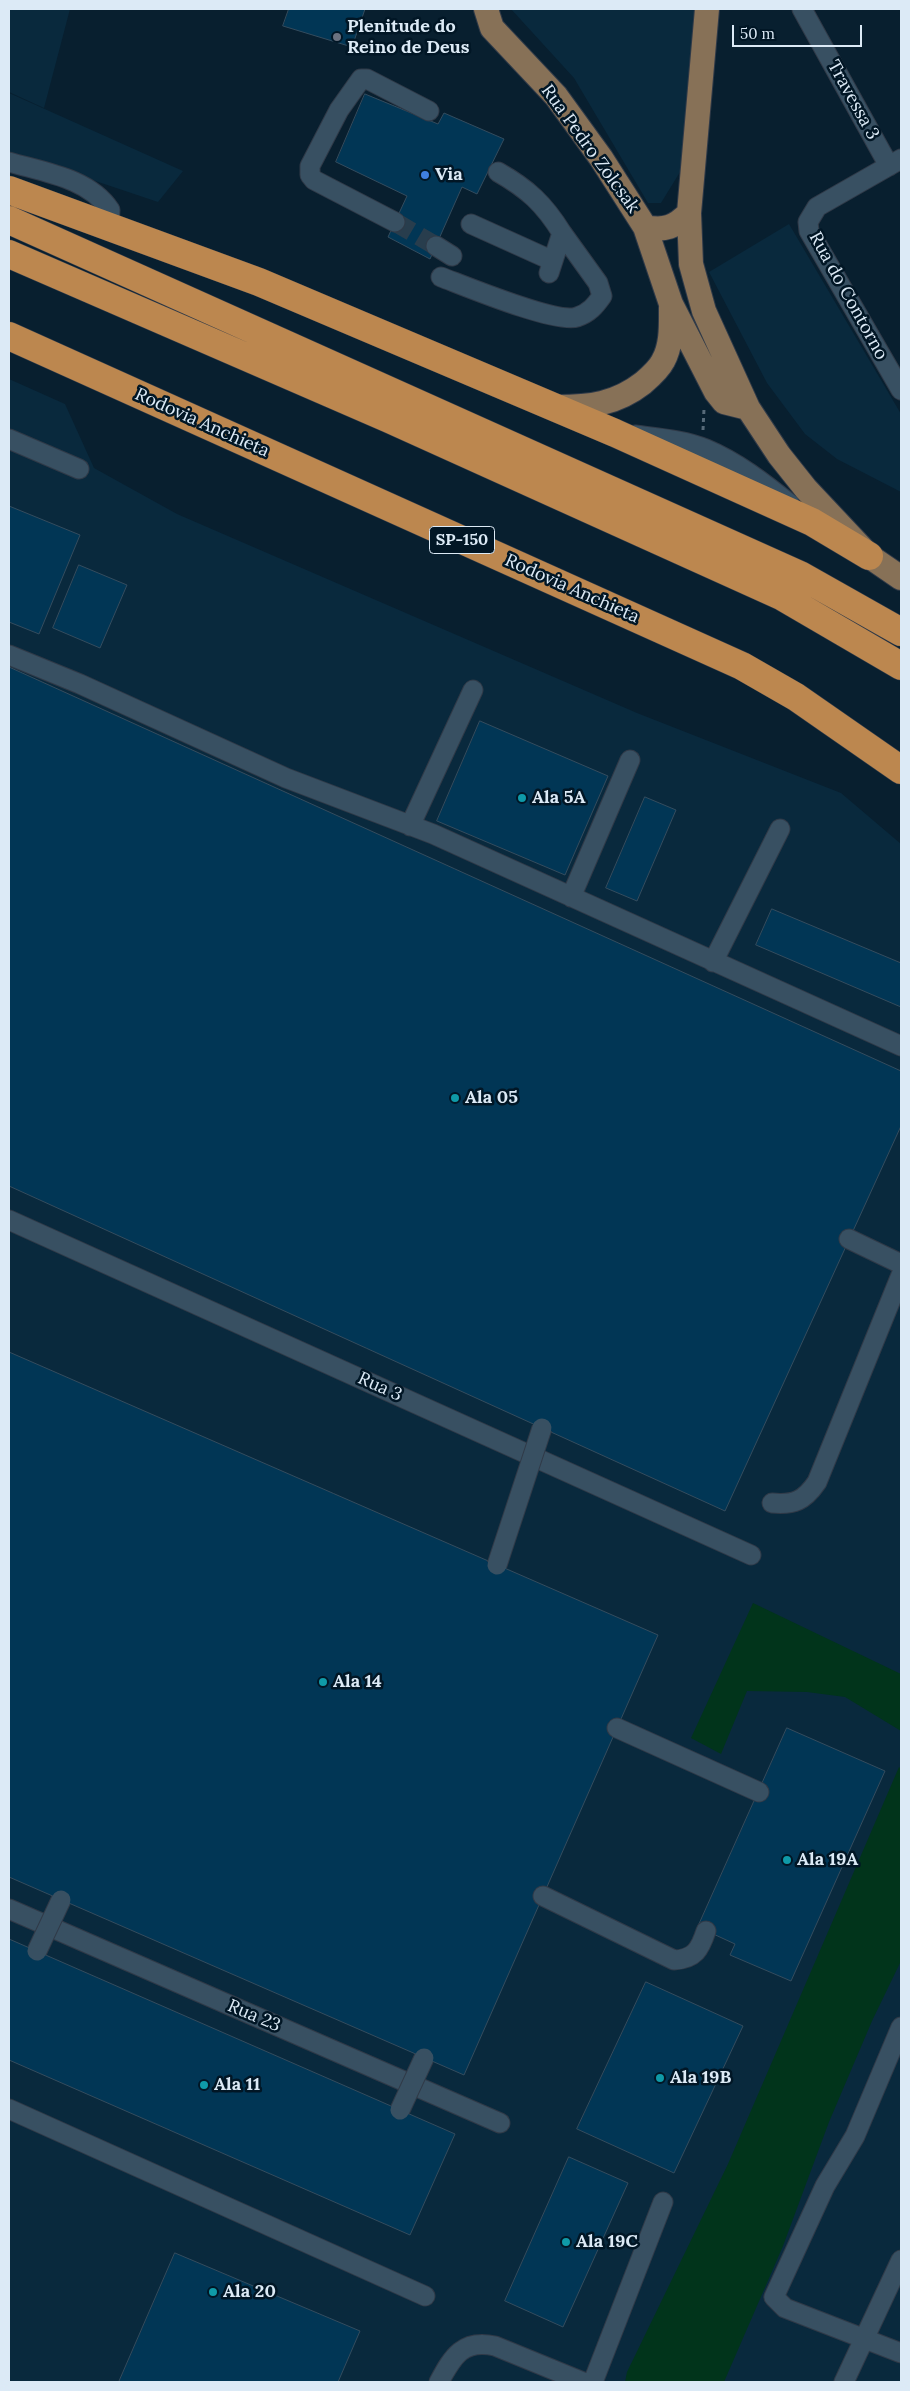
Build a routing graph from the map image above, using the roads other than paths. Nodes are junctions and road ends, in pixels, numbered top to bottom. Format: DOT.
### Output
graph roads {
  1 [pos="468,9"];
  2 [pos="707,9"];
  3 [pos="802,9"];
  4 [pos="489,19"];
  5 [pos="429,111"];
  6 [pos="9,162"];
  7 [pos="895,162"];
  8 [pos="498,172"];
  9 [pos="9,190"];
  10 [pos="690,213"];
  11 [pos="9,220"];
  12 [pos="395,222"];
  13 [pos="471,224"];
  14 [pos="109,226"];
  15 [pos="645,227"];
  16 [pos="562,233"];
  17 [pos="436,246"];
  18 [pos="9,254"];
  19 [pos="452,256"];
  20 [pos="441,277"];
  21 [pos="671,304"];
  22 [pos="9,336"];
  23 [pos="901,390"];
  24 [pos="552,407"];
  25 [pos="748,408"];
  26 [pos="9,439"];
  27 [pos="79,469"];
  28 [pos="869,556"];
  29 [pos="901,578"];
  30 [pos="901,632"];
  31 [pos="9,655"];
  32 [pos="901,666"];
  33 [pos="472,690"];
  34 [pos="630,760"];
  35 [pos="901,770"];
  36 [pos="410,826"];
  37 [pos="780,829"];
  38 [pos="571,897"];
  39 [pos="713,962"];
  40 [pos="901,1046"];
  41 [pos="9,1220"];
  42 [pos="849,1239"];
  43 [pos="901,1264"];
  44 [pos="901,1275"];
  45 [pos="542,1428"];
  46 [pos="772,1503"];
  47 [pos="751,1555"];
  48 [pos="497,1565"];
  49 [pos="617,1728"];
  50 [pos="759,1792"];
  51 [pos="543,1896"];
  52 [pos="61,1900"];
  53 [pos="9,1909"];
  54 [pos="706,1931"];
  55 [pos="37,1951"];
  56 [pos="901,2027"];
  57 [pos="424,2058"];
  58 [pos="9,2109"];
  59 [pos="400,2110"];
  60 [pos="500,2123"];
  61 [pos="663,2202"];
  62 [pos="901,2260"];
  63 [pos="425,2296"];
  64 [pos="864,2338"];
  65 [pos="901,2352"];
  66 [pos="440,2382"];
  67 [pos="583,2382"];
  68 [pos="593,2382"];
  69 [pos="844,2382"];
  1 -- 4 [label="main road, Rua Pedro Zolcsak"];
  2 -- 10 [label="main road"];
  3 -- 7 [label="street, Travessa 3"];
  4 -- 15 [label="main road, Rua Pedro Zolcsak"];
  5 -- 12 [label="street"];
  6 -- 14 [label="street"];
  7 -- 23 [label="street, Rua do Contorno"];
  8 -- 16 [label="street"];
  9 -- 14 [label="highway"];
  10 -- 15 [label="main road"];
  10 -- 25 [label="main road"];
  11 -- 30 [label="highway"];
  13 -- 16 [label="street"];
  14 -- 24 [label="highway"];
  15 -- 21 [label="main road, Rua Pedro Zolcsak"];
  16 -- 20 [label="street"];
  17 -- 19 [label="street"];
  18 -- 32 [label="highway"];
  21 -- 24 [label="main road"];
  21 -- 25 [label="main road"];
  22 -- 35 [label="highway, Rodovia Anchieta / SP-150"];
  24 -- 28 [label="highway"];
  25 -- 28 [label="main road"];
  26 -- 27 [label="street"];
  28 -- 29 [label="main road"];
  31 -- 36 [label="street"];
  33 -- 36 [label="street"];
  34 -- 38 [label="street"];
  36 -- 38 [label="street"];
  37 -- 39 [label="street"];
  38 -- 39 [label="street"];
  39 -- 40 [label="street"];
  41 -- 47 [label="street, Rua 3"];
  42 -- 43 [label="street"];
  44 -- 46 [label="street"];
  45 -- 48 [label="street, bridge"];
  49 -- 50 [label="street"];
  51 -- 54 [label="street"];
  52 -- 55 [label="street, bridge"];
  53 -- 60 [label="street, Rua 23"];
  56 -- 64 [label="street"];
  57 -- 59 [label="street, bridge"];
  58 -- 63 [label="street"];
  61 -- 68 [label="street"];
  62 -- 64 [label="street"];
  64 -- 65 [label="street"];
  64 -- 69 [label="street"];
  66 -- 67 [label="street"];
}
